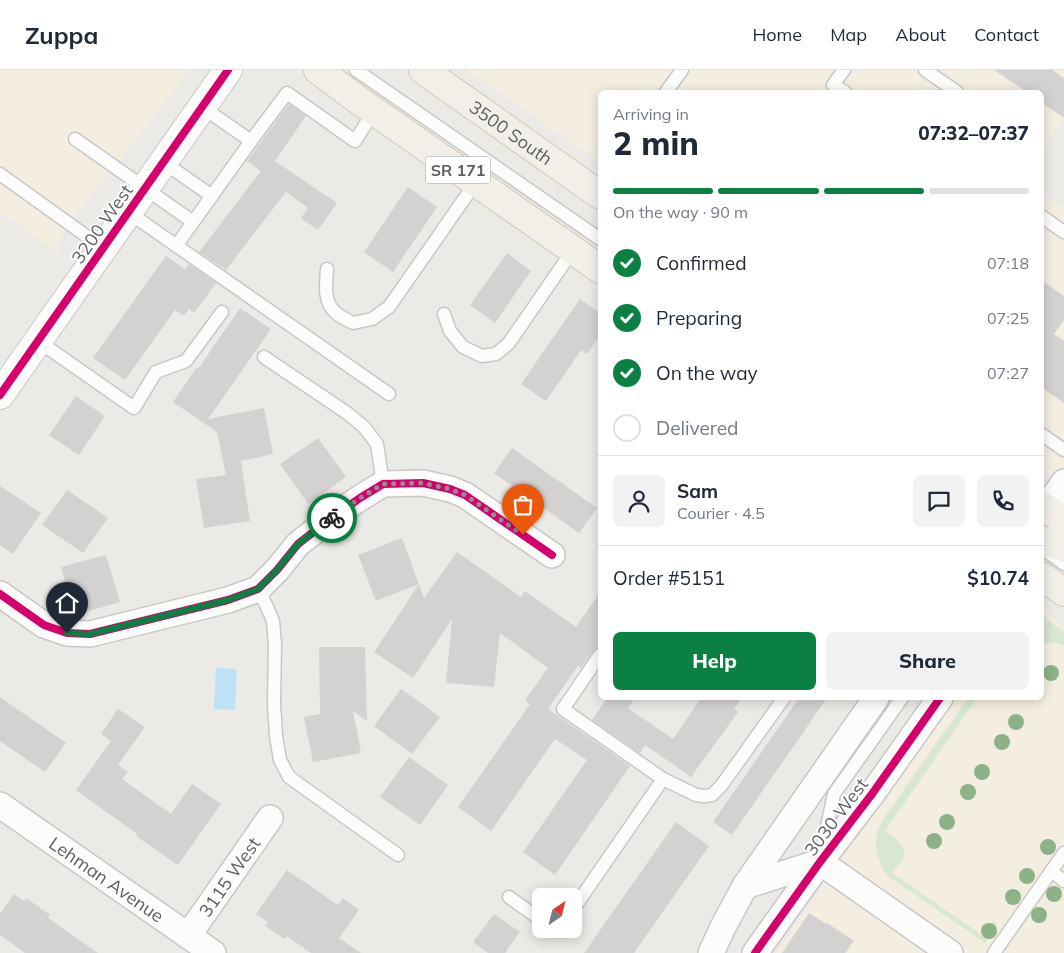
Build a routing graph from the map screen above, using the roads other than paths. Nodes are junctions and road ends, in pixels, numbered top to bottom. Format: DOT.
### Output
graph roads {
  1 [pos="228,70"];
  2 [pos="318,70"];
  3 [pos="356,70"];
  4 [pos="423,70"];
  5 [pos="682,70"];
  6 [pos="844,70"];
  7 [pos="925,70"];
  8 [pos="667,90"];
  9 [pos="841,90"];
  10 [pos="954,90"];
  11 [pos="202,107"];
  12 [pos="374,111"];
  13 [pos="75,139"];
  14 [pos="251,141"];
  15 [pos="163,162"];
  16 [pos="0,174"];
  17 [pos="476,182"];
  18 [pos="145,188"];
  19 [pos="598,194"];
  20 [pos="212,196"];
  21 [pos="128,212"];
  22 [pos="1044,218"];
  23 [pos="193,222"];
  24 [pos="1064,232"];
  25 [pos="598,239"];
  26 [pos="176,246"];
  27 [pos="103,248"];
  28 [pos="573,250"];
  29 [pos="598,268"];
  30 [pos="326,269"];
  31 [pos="222,312"];
  32 [pos="444,314"];
  33 [pos="38,341"];
  34 [pos="264,357"];
  35 [pos="389,394"];
  36 [pos="0,395"];
  37 [pos="1044,436"];
  38 [pos="1064,450"];
  39 [pos="1064,482"];
  40 [pos="383,484"];
  41 [pos="1050,511"];
  42 [pos="1044,541"];
  43 [pos="1064,548"];
  44 [pos="1044,550"];
  45 [pos="552,555"];
  46 [pos="1064,564"];
  47 [pos="1044,578"];
  48 [pos="258,589"];
  49 [pos="1064,592"];
  50 [pos="0,594"];
  51 [pos="598,658"];
  52 [pos="783,700"];
  53 [pos="875,700"];
  54 [pos="901,700"];
  55 [pos="939,700"];
  56 [pos="662,779"];
  57 [pos="0,805"];
  58 [pos="270,818"];
  59 [pos="1064,853"];
  60 [pos="398,854"];
  61 [pos="820,862"];
  62 [pos="1051,871"];
  63 [pos="1064,881"];
  64 [pos="746,886"];
  65 [pos="582,896"];
  66 [pos="509,897"];
  67 [pos="532,914"];
  68 [pos="188,936"];
  69 [pos="213,953"];
  70 [pos="711,953"];
  71 [pos="755,953"];
  72 [pos="950,953"];
  73 [pos="994,953"];
  1 -- 11 [label="street, 3200 West"];
  2 -- 12 [label="main road, SR 171"];
  3 -- 25 [label="lane"];
  4 -- 19 [label="main road, 3500 South"];
  5 -- 8 [label="lane"];
  6 -- 9 [label="lane"];
  7 -- 10 [label="lane"];
  11 -- 14 [label="lane"];
  11 -- 15 [label="street, 3200 West"];
  12 -- 14 [label="lane"];
  12 -- 17 [label="main road, SR 171"];
  13 -- 18 [label="lane"];
  14 -- 20 [label="lane"];
  15 -- 18 [label="street, 3200 West"];
  15 -- 20 [label="lane"];
  16 -- 27 [label="lane"];
  17 -- 28 [label="main road, SR 171"];
  17 -- 30 [label="lane"];
  18 -- 21 [label="street, 3200 West"];
  18 -- 23 [label="lane"];
  20 -- 23 [label="lane"];
  21 -- 26 [label="lane"];
  21 -- 27 [label="street, 3200 West"];
  22 -- 24 [label="lane"];
  23 -- 26 [label="lane"];
  26 -- 35 [label="lane"];
  27 -- 33 [label="street, 3200 West"];
  28 -- 29 [label="main road, SR 171"];
  28 -- 32 [label="lane"];
  31 -- 33 [label="lane"];
  33 -- 36 [label="street, 3200 West"];
  34 -- 40 [label="lane"];
  37 -- 38 [label="lane"];
  39 -- 41 [label="street"];
  40 -- 45 [label="street"];
  40 -- 48 [label="street"];
  42 -- 43 [label="main road"];
  44 -- 46 [label="lane"];
  47 -- 49 [label="main road"];
  48 -- 50 [label="street"];
  48 -- 60 [label="lane"];
  51 -- 56 [label="lane"];
  52 -- 56 [label="lane"];
  53 -- 64 [label="street, 3030 West"];
  54 -- 61 [label="lane"];
  55 -- 61 [label="street, 3030 West"];
  56 -- 65 [label="lane"];
  57 -- 68 [label="street, Lehman Avenue"];
  58 -- 68 [label="street, 3115 West"];
  59 -- 62 [label="lane"];
  61 -- 64 [label="street"];
  61 -- 71 [label="street, 3030 West"];
  61 -- 72 [label="street"];
  62 -- 63 [label="lane"];
  62 -- 73 [label="lane"];
  64 -- 70 [label="street, 3030 West"];
  66 -- 67 [label="lane"];
  68 -- 69 [label="street, Lehman Avenue"];
}
